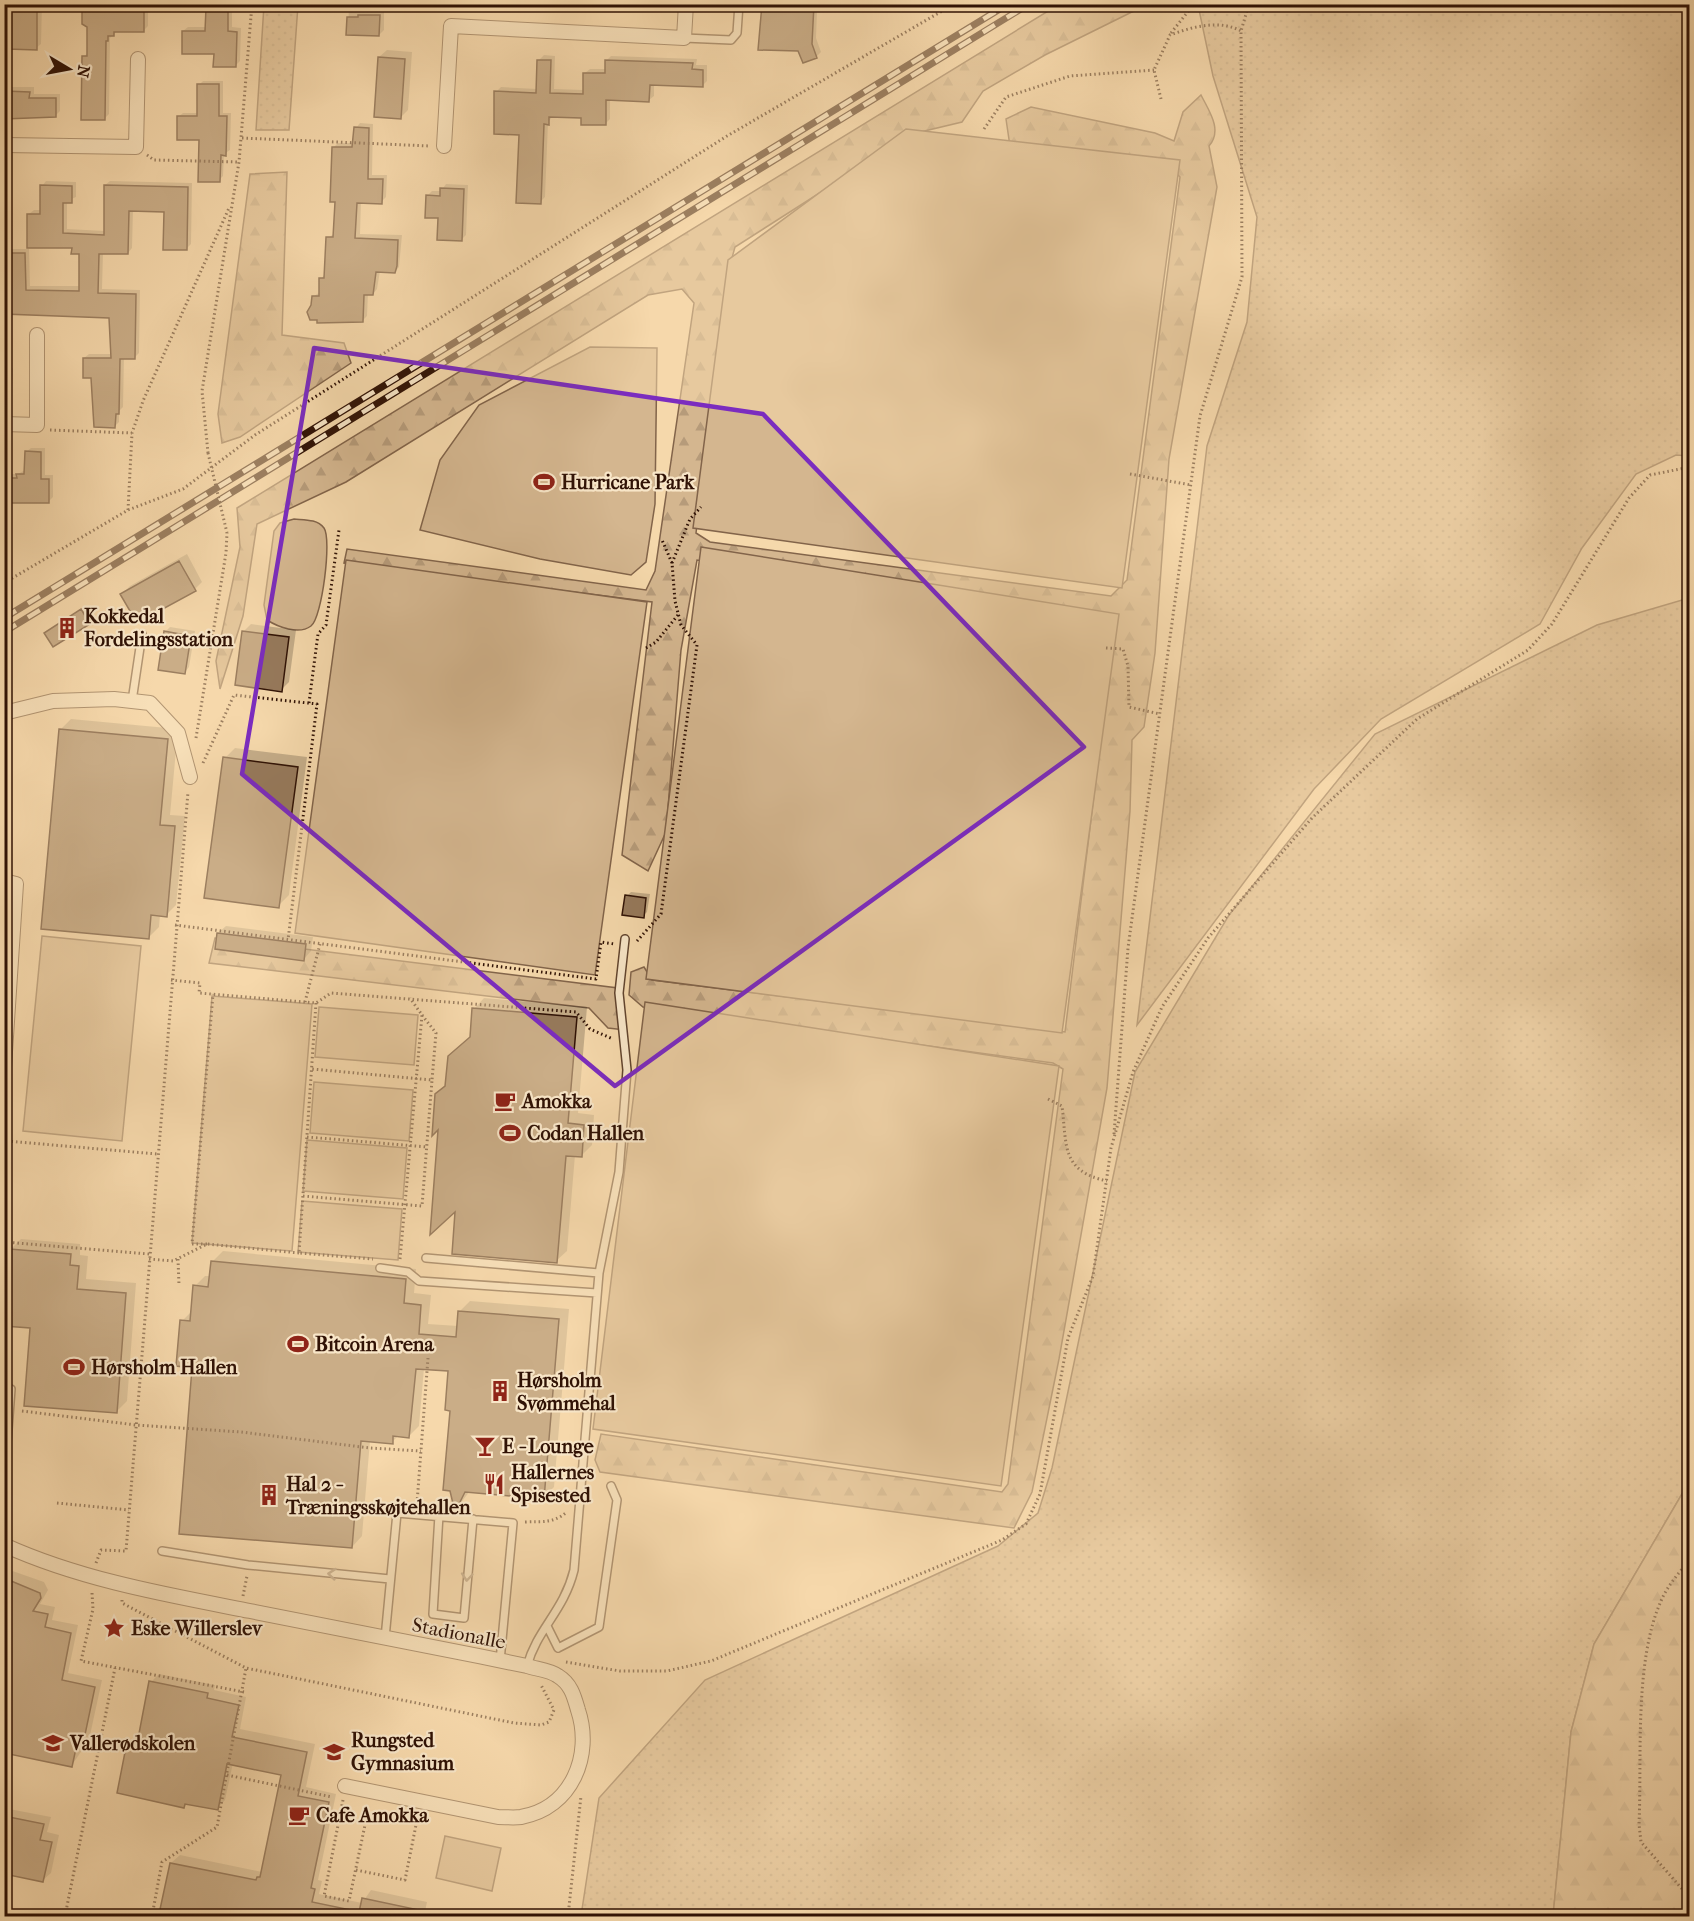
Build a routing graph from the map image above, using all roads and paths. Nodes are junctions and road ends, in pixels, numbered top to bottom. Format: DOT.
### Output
graph roads {
  1 [pos="252,4"];
  2 [pos="686,4"];
  3 [pos="739,4"];
  4 [pos="954,4"];
  5 [pos="1194,4"];
  6 [pos="1249,4"];
  7 [pos="1241,31"];
  8 [pos="1170,35"];
  9 [pos="684,38"];
  10 [pos="138,59"];
  11 [pos="1154,70"];
  12 [pos="1161,99"];
  13 [pos="984,129"];
  14 [pos="242,138"];
  15 [pos="4,145"];
  16 [pos="444,146"];
  17 [pos="136,147"];
  18 [pos="239,162"];
  19 [pos="231,203"];
  20 [pos="37,335"];
  21 [pos="4,424"];
  22 [pos="37,425"];
  23 [pos="132,433"];
  24 [pos="1689,467"];
  25 [pos="1130,474"];
  26 [pos="1191,485"];
  27 [pos="701,507"];
  28 [pos="128,510"];
  29 [pos="339,530"];
  30 [pos="662,540"];
  31 [pos="672,564"];
  32 [pos="4,583"];
  33 [pos="678,615"];
  34 [pos="142,634"];
  35 [pos="646,648"];
  36 [pos="1106,648"];
  37 [pos="132,701"];
  38 [pos="309,703"];
  39 [pos="4,713"];
  40 [pos="1160,714"];
  41 [pos="195,742"];
  42 [pos="190,777"];
  43 [pos="4,880"];
  44 [pos="175,925"];
  45 [pos="288,940"];
  46 [pos="625,942"];
  47 [pos="320,944"];
  48 [pos="623,955"];
  49 [pos="171,980"];
  50 [pos="213,994"];
  51 [pos="410,998"];
  52 [pos="305,1002"];
  53 [pos="316,1003"];
  54 [pos="422,1015"];
  55 [pos="624,1040"];
  56 [pos="4,1067"];
  57 [pos="312,1069"];
  58 [pos="416,1078"];
  59 [pos="432,1080"];
  60 [pos="1048,1099"];
  61 [pos="307,1137"];
  62 [pos="7,1141"];
  63 [pos="1113,1142"];
  64 [pos="410,1145"];
  65 [pos="427,1147"];
  66 [pos="157,1154"];
  67 [pos="1107,1181"];
  68 [pos="303,1196"];
  69 [pos="405,1204"];
  70 [pos="4,1242"];
  71 [pos="207,1245"];
  72 [pos="299,1252"];
  73 [pos="149,1254"];
  74 [pos="426,1258"];
  75 [pos="149,1259"];
  76 [pos="177,1259"];
  77 [pos="377,1259"];
  78 [pos="410,1262"];
  79 [pos="380,1268"];
  80 [pos="598,1273"];
  81 [pos="179,1286"];
  82 [pos="597,1293"];
  83 [pos="428,1358"];
  84 [pos="4,1386"];
  85 [pos="11,1410"];
  86 [pos="136,1425"];
  87 [pos="421,1451"];
  88 [pos="4,1483"];
  89 [pos="611,1486"];
  90 [pos="57,1503"];
  91 [pos="579,1509"];
  92 [pos="129,1510"];
  93 [pos="417,1514"];
  94 [pos="439,1515"];
  95 [pos="472,1519"];
  96 [pos="513,1522"];
  97 [pos="4,1545"];
  98 [pos="162,1551"];
  99 [pos="1689,1559"];
  100 [pos="248,1565"];
  101 [pos="91,1576"];
  102 [pos="390,1579"];
  103 [pos="123,1583"];
  104 [pos="93,1609"];
  105 [pos="241,1609"];
  106 [pos="548,1626"];
  107 [pos="385,1638"];
  108 [pos="500,1660"];
  109 [pos="558,1660"];
  110 [pos="527,1666"];
  111 [pos="115,1668"];
  112 [pos="246,1668"];
  113 [pos="243,1692"];
  114 [pos="227,1775"];
  115 [pos="574,1781"];
  116 [pos="372,1791"];
  117 [pos="344,1793"];
  118 [pos="421,1801"];
  119 [pos="356,1870"];
  120 [pos="1689,1898"];
  121 [pos="65,1917"];
  122 [pos="152,1917"];
  123 [pos="568,1917"];
  1 -- 14 [label="path"];
  2 -- 9 [label="street"];
  3 -- 9 [label="lane"];
  4 -- 28 [label="path"];
  5 -- 8 [label="path"];
  6 -- 7 [label="path"];
  7 -- 8 [label="path"];
  7 -- 26 [label="path"];
  8 -- 11 [label="path"];
  9 -- 16 [label="street"];
  10 -- 17 [label="street"];
  11 -- 12 [label="path"];
  11 -- 13 [label="path"];
  14 -- 16 [label="path"];
  14 -- 18 [label="path"];
  15 -- 17 [label="street"];
  17 -- 18 [label="path"];
  18 -- 19 [label="path"];
  19 -- 23 [label="path"];
  19 -- 41 [label="path, bridge"];
  20 -- 22 [label="street"];
  21 -- 22 [label="street"];
  22 -- 23 [label="path"];
  23 -- 28 [label="path"];
  24 -- 63 [label="path"];
  25 -- 26 [label="path"];
  26 -- 40 [label="path"];
  27 -- 31 [label="path"];
  28 -- 32 [label="path"];
  29 -- 38 [label="path"];
  30 -- 31 [label="path"];
  31 -- 33 [label="path"];
  33 -- 35 [label="path"];
  33 -- 48 [label="path"];
  34 -- 37 [label="lane"];
  36 -- 40 [label="path"];
  37 -- 39 [label="street"];
  37 -- 42 [label="street"];
  38 -- 42 [label="path"];
  38 -- 45 [label="path"];
  40 -- 63 [label="path"];
  42 -- 44 [label="path"];
  43 -- 56 [label="street"];
  44 -- 45 [label="path"];
  44 -- 49 [label="path"];
  45 -- 47 [label="path"];
  46 -- 47 [label="path"];
  46 -- 48 [label="lane"];
  47 -- 52 [label="path"];
  48 -- 55 [label="lane"];
  49 -- 50 [label="path"];
  49 -- 66 [label="path"];
  50 -- 52 [label="path"];
  50 -- 71 [label="path"];
  51 -- 53 [label="path"];
  51 -- 54 [label="path"];
  51 -- 55 [label="path"];
  52 -- 53 [label="path"];
  53 -- 57 [label="path"];
  54 -- 58 [label="path"];
  54 -- 59 [label="path"];
  55 -- 80 [label="lane"];
  57 -- 58 [label="path"];
  57 -- 61 [label="path"];
  58 -- 59 [label="path"];
  58 -- 64 [label="path"];
  59 -- 65 [label="path"];
  60 -- 67 [label="path"];
  61 -- 64 [label="path"];
  61 -- 68 [label="path"];
  62 -- 66 [label="path"];
  63 -- 67 [label="path"];
  64 -- 65 [label="path"];
  64 -- 69 [label="path"];
  65 -- 69 [label="path"];
  66 -- 73 [label="path"];
  67 -- 109 [label="path"];
  68 -- 69 [label="path"];
  68 -- 72 [label="path"];
  69 -- 78 [label="path"];
  70 -- 73 [label="path"];
  71 -- 72 [label="path"];
  71 -- 76 [label="path"];
  72 -- 77 [label="path"];
  73 -- 75 [label="path"];
  74 -- 80 [label="lane"];
  75 -- 76 [label="path"];
  75 -- 86 [label="path"];
  76 -- 81 [label="path"];
  79 -- 82 [label="lane"];
  80 -- 82 [label="lane"];
  82 -- 91 [label="lane"];
  83 -- 87 [label="path"];
  84 -- 85 [label="lane"];
  85 -- 86 [label="path"];
  85 -- 88 [label="lane"];
  86 -- 87 [label="path"];
  86 -- 92 [label="path"];
  87 -- 93 [label="path"];
  89 -- 106 [label="lane"];
  90 -- 92 [label="path"];
  91 -- 96 [label="path"];
  91 -- 106 [label="lane"];
  92 -- 101 [label="path"];
  93 -- 94 [label="lane"];
  93 -- 102 [label="lane"];
  94 -- 95 [label="lane"];
  95 -- 94 [label="lane, one-way"];
  95 -- 96 [label="lane"];
  96 -- 108 [label="lane"];
  97 -- 101 [label="street, Stadionalle"];
  98 -- 100 [label="lane"];
  99 -- 120 [label="path"];
  102 -- 100 [label="lane, one-way"];
  100 -- 105 [label="path"];
  101 -- 103 [label="street, Stadionalle"];
  102 -- 107 [label="lane"];
  103 -- 105 [label="street, Stadionalle"];
  103 -- 112 [label="path"];
  104 -- 111 [label="path"];
  105 -- 107 [label="street, Stadionalle"];
  106 -- 110 [label="lane"];
  107 -- 108 [label="street, Stadionalle"];
  108 -- 110 [label="street, Stadionalle"];
  110 -- 112 [label="path"];
  110 -- 115 [label="street, Stadionalle"];
  111 -- 113 [label="path"];
  111 -- 121 [label="path"];
  112 -- 113 [label="path"];
  113 -- 114 [label="path"];
  114 -- 117 [label="path"];
  114 -- 122 [label="path"];
  115 -- 118 [label="street, Stadionalle"];
  115 -- 123 [label="path"];
  116 -- 117 [label="street, Stadionalle"];
  116 -- 118 [label="street, Stadionalle"];
  116 -- 119 [label="path"];
  117 -- 119 [label="path"];
  118 -- 119 [label="path"];
}
